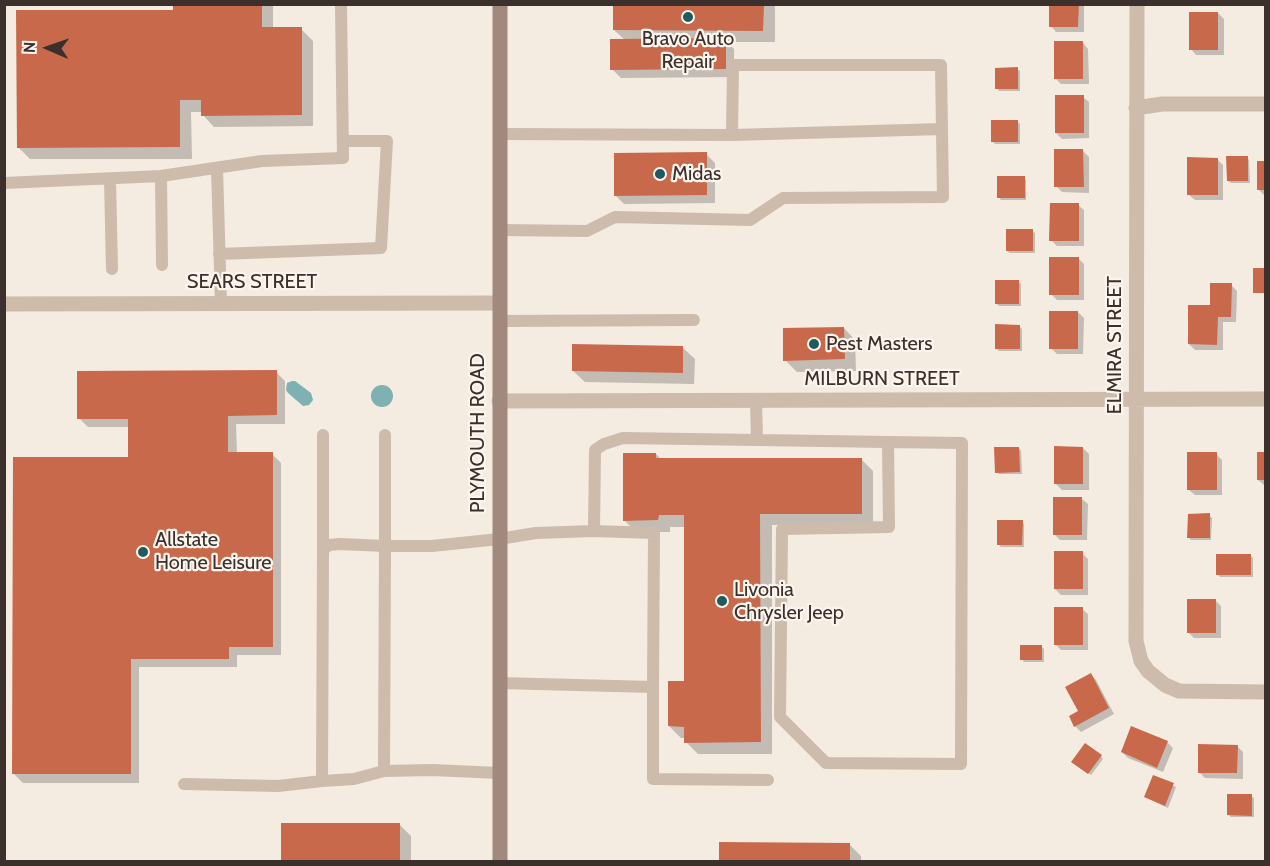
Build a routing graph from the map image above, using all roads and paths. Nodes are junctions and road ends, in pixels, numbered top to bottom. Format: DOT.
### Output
graph roads {
  1 [pos="341,4"];
  2 [pos="500,4"];
  3 [pos="1137,4"];
  4 [pos="1266,104"];
  5 [pos="1136,108"];
  6 [pos="942,129"];
  7 [pos="499,134"];
  8 [pos="732,135"];
  9 [pos="343,141"];
  10 [pos="218,168"];
  11 [pos="161,176"];
  12 [pos="110,178"];
  13 [pos="4,183"];
  14 [pos="499,230"];
  15 [pos="219,254"];
  16 [pos="162,265"];
  17 [pos="112,269"];
  18 [pos="221,303"];
  19 [pos="499,303"];
  20 [pos="4,304"];
  21 [pos="694,320"];
  22 [pos="499,321"];
  23 [pos="1136,399"];
  24 [pos="1266,399"];
  25 [pos="756,400"];
  26 [pos="499,401"];
  27 [pos="323,435"];
  28 [pos="385,435"];
  29 [pos="757,440"];
  30 [pos="888,442"];
  31 [pos="594,531"];
  32 [pos="499,539"];
  33 [pos="385,546"];
  34 [pos="323,550"];
  35 [pos="499,683"];
  36 [pos="653,687"];
  37 [pos="1266,692"];
  38 [pos="384,771"];
  39 [pos="499,773"];
  40 [pos="768,780"];
  41 [pos="322,781"];
  42 [pos="184,784"];
  43 [pos="500,861"];
  1 -- 9 [label="lane"];
  2 -- 7 [label="main road, PLYMOUTH ROAD"];
  3 -- 5 [label="street, ELMIRA STREET"];
  4 -- 5 [label="street"];
  5 -- 23 [label="street, ELMIRA STREET"];
  6 -- 8 [label="lane"];
  6 -- 8 [label="lane"];
  6 -- 14 [label="lane"];
  7 -- 8 [label="lane"];
  7 -- 14 [label="main road, PLYMOUTH ROAD"];
  9 -- 10 [label="lane"];
  9 -- 15 [label="lane"];
  10 -- 11 [label="lane"];
  10 -- 15 [label="lane"];
  11 -- 12 [label="lane"];
  11 -- 16 [label="lane"];
  12 -- 13 [label="lane"];
  12 -- 17 [label="lane"];
  14 -- 19 [label="main road, PLYMOUTH ROAD"];
  15 -- 18 [label="lane"];
  18 -- 19 [label="street, SEARS STREET"];
  18 -- 20 [label="street, SEARS STREET"];
  19 -- 22 [label="main road, PLYMOUTH ROAD"];
  21 -- 22 [label="lane"];
  22 -- 26 [label="main road, PLYMOUTH ROAD"];
  23 -- 24 [label="street, MILBURN STREET"];
  23 -- 25 [label="street, MILBURN STREET"];
  23 -- 37 [label="street, ELMIRA STREET"];
  25 -- 26 [label="street, MILBURN STREET"];
  25 -- 29 [label="lane"];
  26 -- 32 [label="main road, PLYMOUTH ROAD"];
  27 -- 34 [label="lane"];
  28 -- 33 [label="lane"];
  29 -- 30 [label="lane"];
  29 -- 31 [label="lane"];
  30 -- 30 [label="lane"];
  31 -- 32 [label="lane"];
  31 -- 36 [label="lane"];
  32 -- 33 [label="lane"];
  32 -- 35 [label="main road, PLYMOUTH ROAD"];
  33 -- 34 [label="lane"];
  33 -- 38 [label="lane"];
  34 -- 41 [label="lane"];
  35 -- 36 [label="lane"];
  35 -- 39 [label="main road, PLYMOUTH ROAD"];
  36 -- 40 [label="lane"];
  38 -- 39 [label="lane"];
  38 -- 41 [label="lane"];
  39 -- 43 [label="main road, PLYMOUTH ROAD"];
  41 -- 42 [label="lane"];
}
